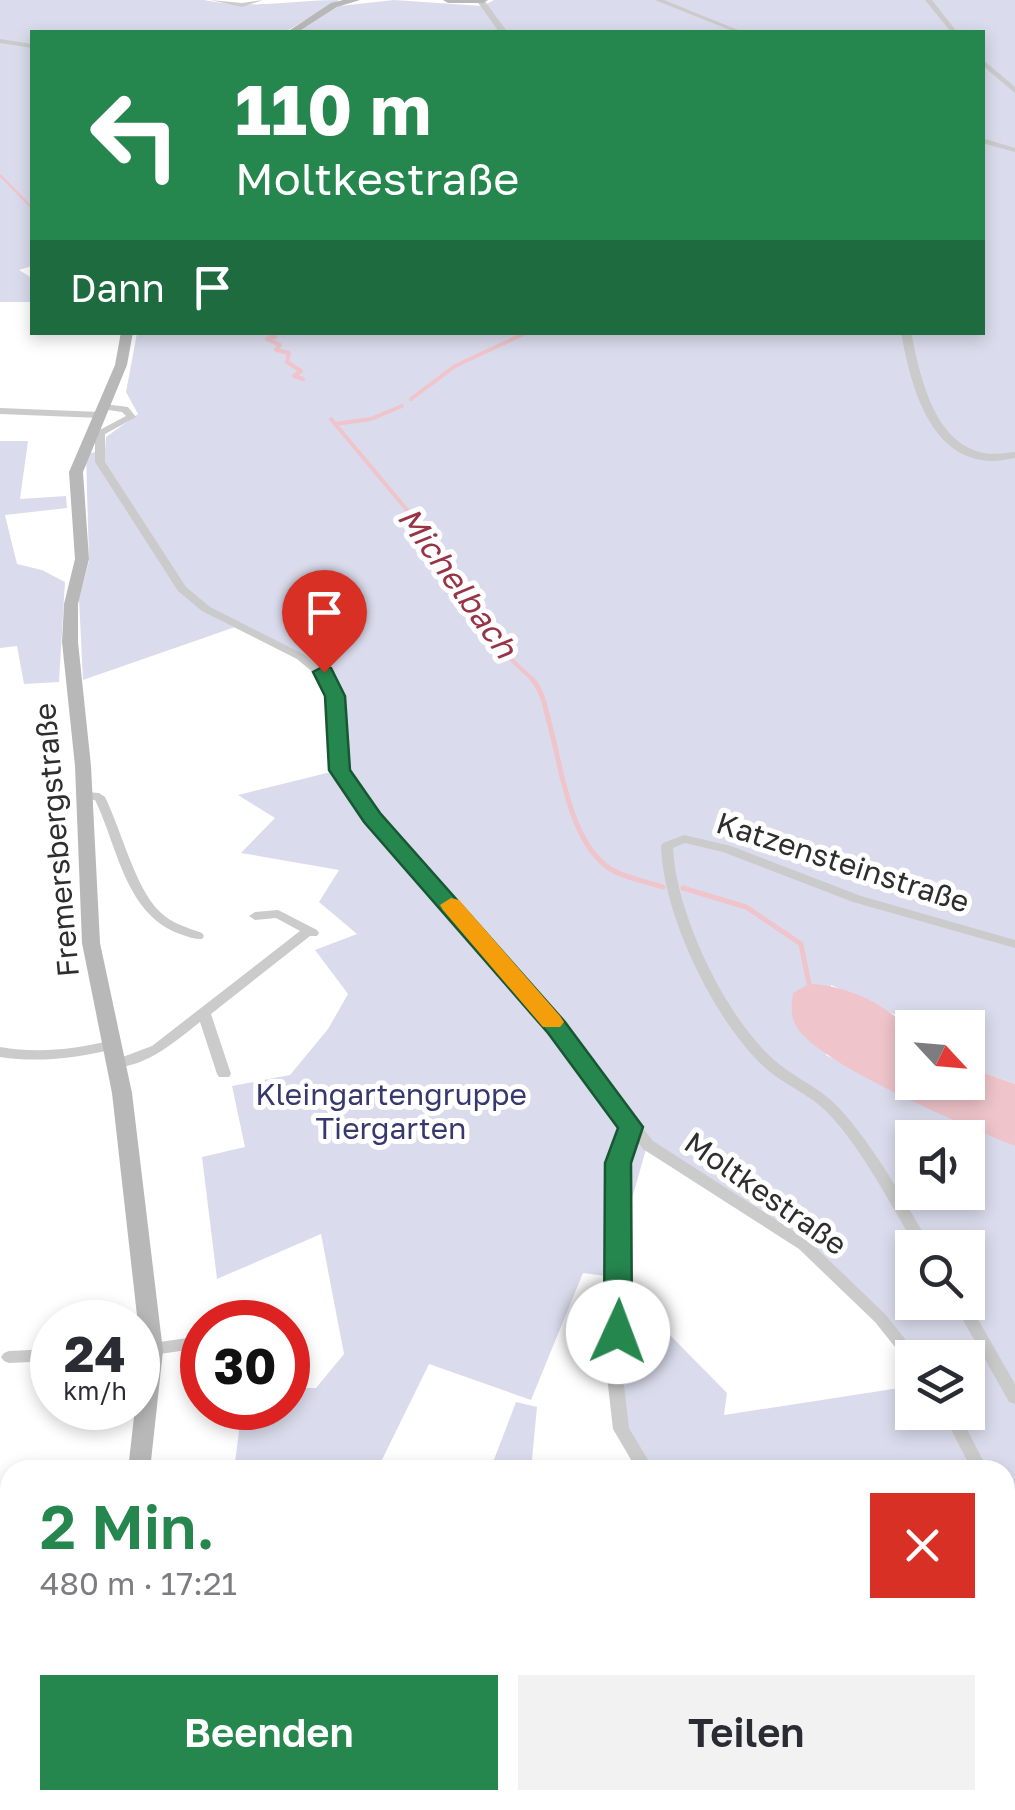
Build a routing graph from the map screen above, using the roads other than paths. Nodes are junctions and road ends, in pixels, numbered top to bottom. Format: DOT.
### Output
graph roads {
  1 [pos="213,0"];
  2 [pos="260,0"];
  3 [pos="355,0"];
  4 [pos="448,0"];
  5 [pos="658,0"];
  6 [pos="928,0"];
  7 [pos="482,1"];
  8 [pos="295,30"];
  9 [pos="502,30"];
  10 [pos="735,30"];
  11 [pos="952,30"];
  12 [pos="0,41"];
  13 [pos="30,46"];
  14 [pos="985,63"];
  15 [pos="1015,91"];
  16 [pos="985,141"];
  17 [pos="1015,150"];
  18 [pos="126,335"];
  19 [pos="907,335"];
  20 [pos="0,411"];
  21 [pos="102,411"];
  22 [pos="94,435"];
  23 [pos="1015,455"];
  24 [pos="86,796"];
  25 [pos="254,916"];
  26 [pos="198,936"];
  27 [pos="1015,944"];
  28 [pos="204,1014"];
  29 [pos="0,1052"];
  30 [pos="115,1054"];
  31 [pos="224,1074"];
  32 [pos="630,1127"];
  33 [pos="913,1230"];
  34 [pos="139,1300"];
  35 [pos="970,1320"];
  36 [pos="898,1340"];
  37 [pos="30,1356"];
  38 [pos="10,1357"];
  39 [pos="1015,1398"];
  40 [pos="141,1430"];
  41 [pos="959,1430"];
  42 [pos="140,1460"];
  43 [pos="640,1460"];
  44 [pos="975,1460"];
  1 -- 2 [label="street"];
  3 -- 8 [label="main road"];
  4 -- 7 [label="main road"];
  5 -- 10 [label="street"];
  6 -- 11 [label="street"];
  7 -- 9 [label="street"];
  12 -- 13 [label="street"];
  14 -- 15 [label="street"];
  16 -- 17 [label="street"];
  18 -- 21 [label="main road, Fremersbergstraße"];
  19 -- 23 [label="street"];
  20 -- 21 [label="street"];
  21 -- 22 [label="main road, Fremersbergstraße"];
  21 -- 22 [label="street"];
  22 -- 24 [label="main road, Fremersbergstraße"];
  22 -- 32 [label="street, Moltkestraße"];
  24 -- 26 [label="street"];
  24 -- 30 [label="main road, Fremersbergstraße"];
  25 -- 28 [label="street"];
  27 -- 33 [label="street, Katzensteinstraße"];
  28 -- 30 [label="street"];
  28 -- 31 [label="street"];
  29 -- 30 [label="street"];
  30 -- 34 [label="main road, Fremersbergstraße"];
  32 -- 36 [label="street, Moltkestraße"];
  32 -- 43 [label="street"];
  35 -- 39 [label="street"];
  37 -- 38 [label="street"];
  40 -- 42 [label="main road, Fremersbergstraße"];
  41 -- 44 [label="street"];
}
